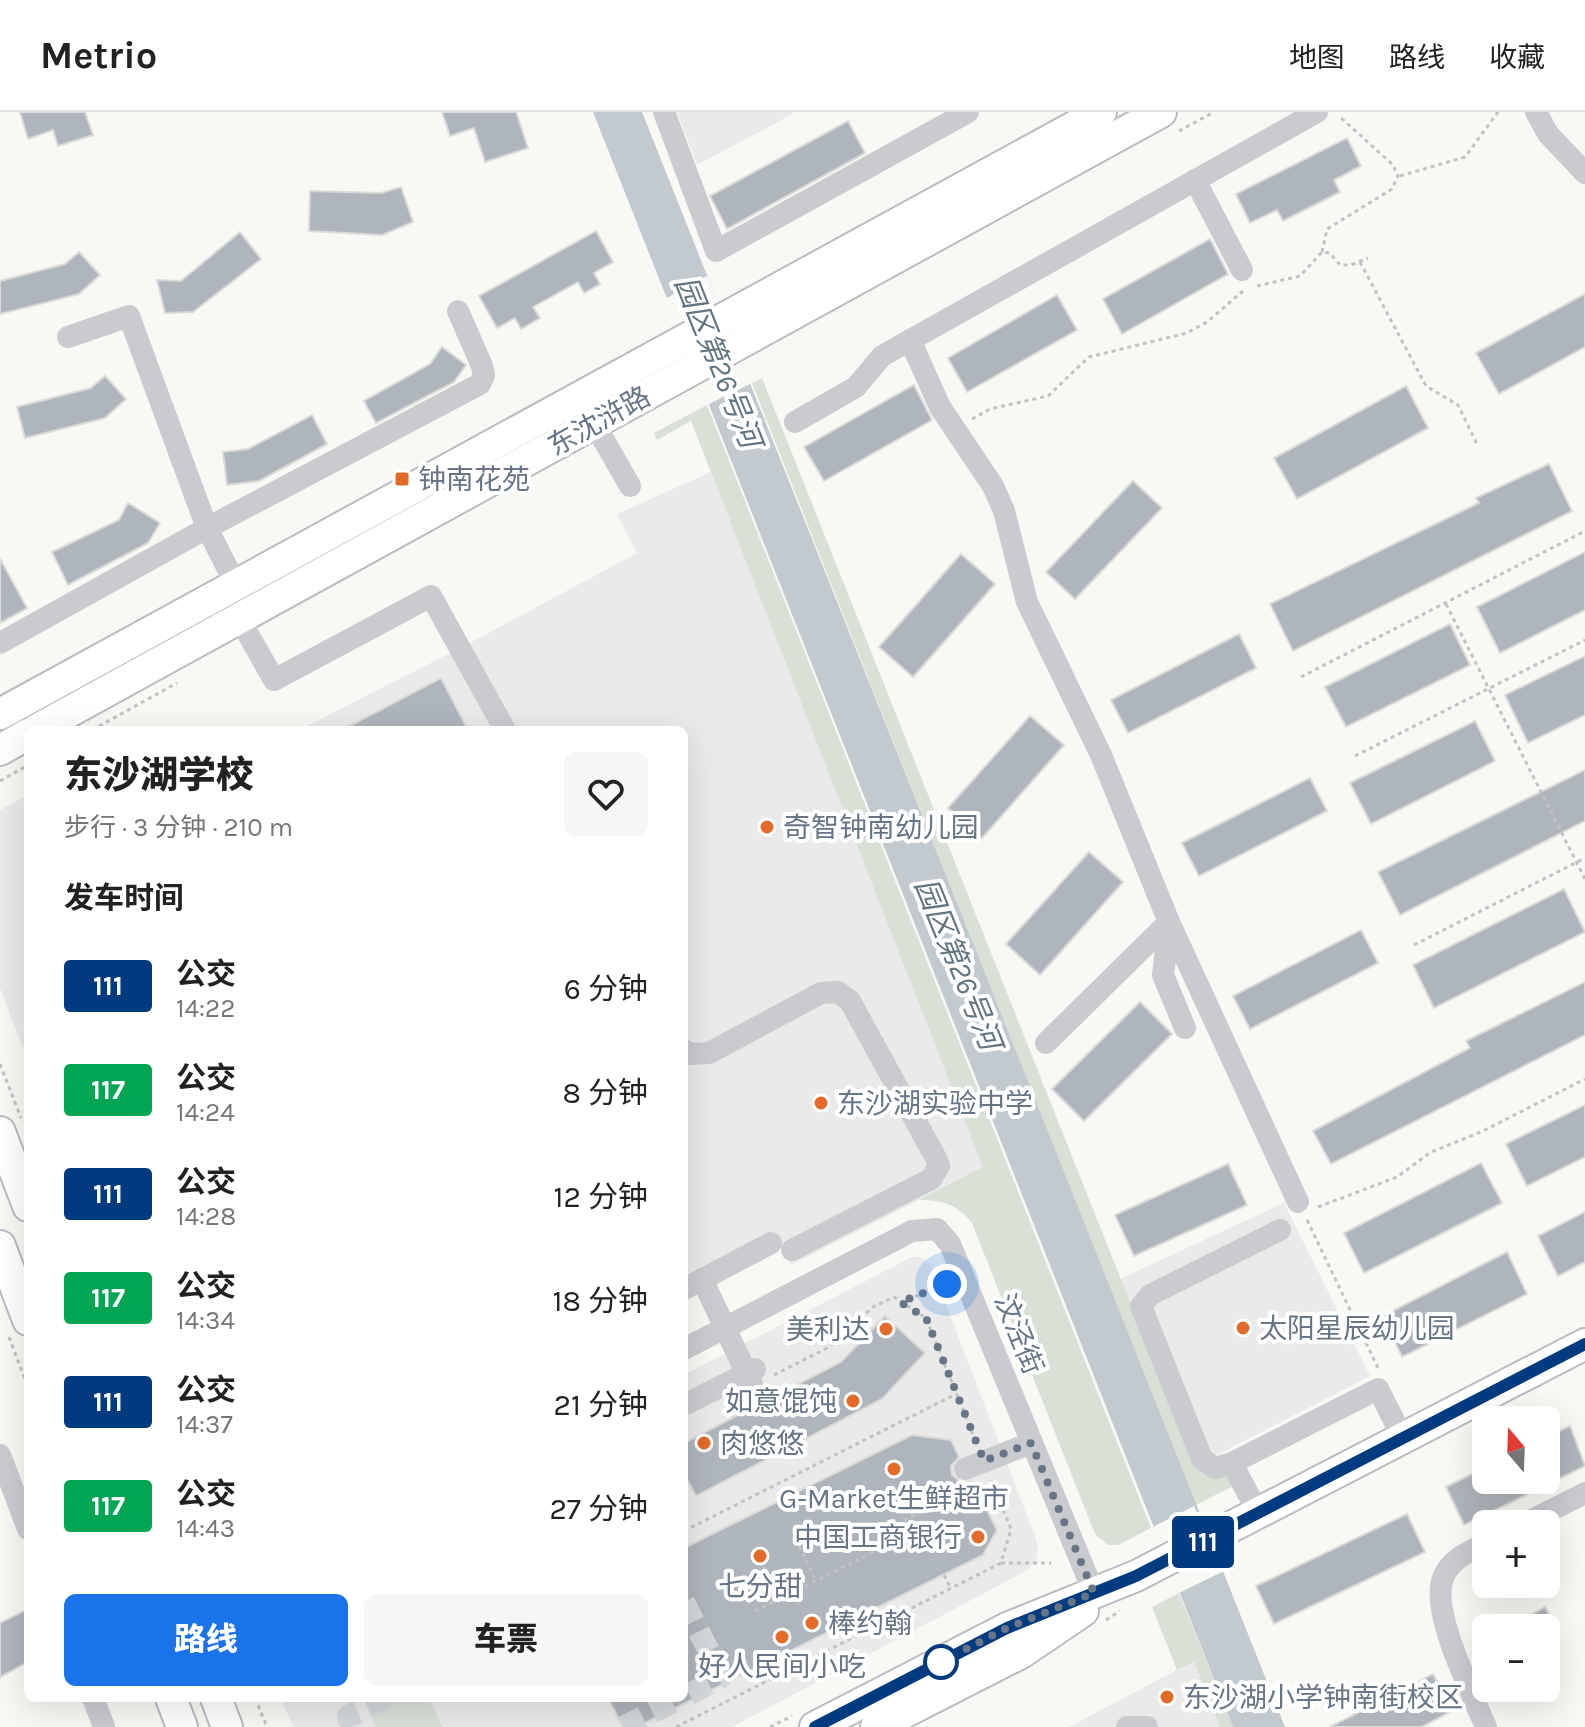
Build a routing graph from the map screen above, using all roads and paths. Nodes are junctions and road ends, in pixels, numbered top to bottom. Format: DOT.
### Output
graph roads {
  1 [pos="664,112"];
  2 [pos="968,112"];
  3 [pos="1101,112"];
  4 [pos="1161,112"];
  5 [pos="1317,112"];
  6 [pos="1498,112"];
  7 [pos="1536,112"];
  8 [pos="1339,116"];
  9 [pos="1585,173"];
  10 [pos="1398,176"];
  11 [pos="1195,180"];
  12 [pos="1322,252"];
  13 [pos="1368,258"];
  14 [pos="1360,262"];
  15 [pos="1242,270"];
  16 [pos="458,311"];
  17 [pos="68,337"];
  18 [pos="910,340"];
  19 [pos="795,422"];
  20 [pos="594,423"];
  21 [pos="962,425"];
  22 [pos="1477,444"];
  23 [pos="630,486"];
  24 [pos="207,528"];
  25 [pos="1585,531"];
  26 [pos="236,585"];
  27 [pos="1446,603"];
  28 [pos="239,618"];
  29 [pos="1585,640"];
  30 [pos="0,643"];
  31 [pos="1301,677"];
  32 [pos="1489,688"];
  33 [pos="0,714"];
  34 [pos="43,726"];
  35 [pos="503,726"];
  36 [pos="24,736"];
  37 [pos="0,750"];
  38 [pos="1355,756"];
  39 [pos="24,767"];
  40 [pos="0,781"];
  41 [pos="1585,858"];
  42 [pos="1576,863"];
  43 [pos="1585,879"];
  44 [pos="1169,922"];
  45 [pos="1414,945"];
  46 [pos="1185,1028"];
  47 [pos="1046,1043"];
  48 [pos="688,1053"];
  49 [pos="0,1064"];
  50 [pos="1585,1079"];
  51 [pos="11,1127"];
  52 [pos="24,1187"];
  53 [pos="1300,1207"];
  54 [pos="1280,1230"];
  55 [pos="0,1246"];
  56 [pos="693,1284"];
  57 [pos="947,1284"];
  58 [pos="900,1302"];
  59 [pos="17,1324"];
  60 [pos="727,1327"];
  61 [pos="1585,1344"];
  62 [pos="688,1347"];
  63 [pos="24,1364"];
  64 [pos="1379,1372"];
  65 [pos="751,1376"];
  66 [pos="957,1394"];
  67 [pos="688,1403"];
  68 [pos="688,1416"];
  69 [pos="1403,1438"];
  70 [pos="1031,1443"];
  71 [pos="0,1455"];
  72 [pos="1232,1463"];
  73 [pos="975,1465"];
  74 [pos="1585,1493"];
  75 [pos="912,1507"];
  76 [pos="1552,1510"];
  77 [pos="900,1512"];
  78 [pos="1258,1513"];
  79 [pos="915,1515"];
  80 [pos="24,1518"];
  81 [pos="904,1520"];
  82 [pos="922,1528"];
  83 [pos="688,1529"];
  84 [pos="799,1546"];
  85 [pos="1472,1550"];
  86 [pos="1001,1563"];
  87 [pos="1051,1563"];
  88 [pos="764,1567"];
  89 [pos="778,1573"];
  90 [pos="944,1575"];
  91 [pos="1136,1576"];
  92 [pos="769,1577"];
  93 [pos="782,1581"];
  94 [pos="816,1581"];
  95 [pos="774,1585"];
  96 [pos="951,1589"];
  97 [pos="1094,1593"];
  98 [pos="778,1594"];
  99 [pos="755,1611"];
  100 [pos="95,1702"];
  101 [pos="173,1702"];
  102 [pos="218,1702"];
  103 [pos="257,1702"];
  104 [pos="104,1727"];
  105 [pos="182,1727"];
  106 [pos="227,1727"];
  107 [pos="267,1727"];
  108 [pos="676,1727"];
  109 [pos="815,1727"];
  110 [pos="876,1727"];
  111 [pos="1127,1727"];
  112 [pos="1147,1727"];
  113 [pos="1486,1727"];
  1 -- 2 [label="street"];
  3 -- 26 [label="main road, 东沈浒路"];
  4 -- 20 [label="main road, 东沈浒路"];
  5 -- 11 [label="street"];
  6 -- 10 [label="path"];
  7 -- 9 [label="street"];
  8 -- 10 [label="path"];
  10 -- 12 [label="path"];
  11 -- 15 [label="street"];
  11 -- 18 [label="street"];
  12 -- 14 [label="path"];
  12 -- 21 [label="path"];
  13 -- 14 [label="path"];
  14 -- 22 [label="path"];
  16 -- 24 [label="street"];
  17 -- 24 [label="street"];
  18 -- 19 [label="street"];
  18 -- 44 [label="street"];
  20 -- 23 [label="street"];
  20 -- 28 [label="main road, 东沈浒路"];
  24 -- 26 [label="street"];
  24 -- 30 [label="street"];
  25 -- 27 [label="path"];
  26 -- 33 [label="main road, 东沈浒路"];
  27 -- 31 [label="path"];
  27 -- 32 [label="path"];
  28 -- 34 [label="main road, 东沈浒路"];
  28 -- 35 [label="street"];
  29 -- 32 [label="path"];
  32 -- 38 [label="path"];
  32 -- 42 [label="path"];
  36 -- 37 [label="main road"];
  39 -- 40 [label="path"];
  41 -- 42 [label="path"];
  42 -- 43 [label="path"];
  42 -- 45 [label="path"];
  44 -- 46 [label="street"];
  44 -- 47 [label="street"];
  44 -- 53 [label="street"];
  48 -- 56 [label="street"];
  49 -- 51 [label="path"];
  50 -- 53 [label="path"];
  51 -- 52 [label="main road"];
  53 -- 64 [label="path"];
  54 -- 72 [label="street"];
  55 -- 59 [label="main road"];
  56 -- 60 [label="street"];
  57 -- 58 [label="path"];
  58 -- 65 [label="path"];
  58 -- 66 [label="path"];
  59 -- 63 [label="path"];
  60 -- 62 [label="street, 汶泾街"];
  60 -- 65 [label="street"];
  60 -- 70 [label="street, 汶泾街"];
  61 -- 69 [label="main road"];
  65 -- 67 [label="street"];
  65 -- 68 [label="street"];
  66 -- 73 [label="path"];
  66 -- 83 [label="path"];
  69 -- 72 [label="street"];
  69 -- 78 [label="main road"];
  70 -- 73 [label="street"];
  70 -- 97 [label="street, 汶泾街"];
  71 -- 80 [label="street"];
  72 -- 78 [label="street"];
  73 -- 86 [label="path"];
  74 -- 76 [label="street"];
  75 -- 77 [label="path"];
  78 -- 91 [label="main road"];
  79 -- 81 [label="path"];
  82 -- 94 [label="path"];
  84 -- 94 [label="path"];
  85 -- 113 [label="street"];
  86 -- 87 [label="path"];
  86 -- 96 [label="path"];
  88 -- 92 [label="path"];
  89 -- 92 [label="path"];
  90 -- 96 [label="path"];
  91 -- 97 [label="main road"];
  91 -- 110 [label="main road"];
  92 -- 95 [label="path"];
  93 -- 95 [label="path"];
  94 -- 99 [label="path"];
  95 -- 98 [label="path"];
  96 -- 108 [label="path"];
  97 -- 109 [label="main road"];
  100 -- 104 [label="street"];
  101 -- 105 [label="main road"];
  102 -- 106 [label="main road"];
  103 -- 107 [label="path"];
  111 -- 112 [label="street"];
}
